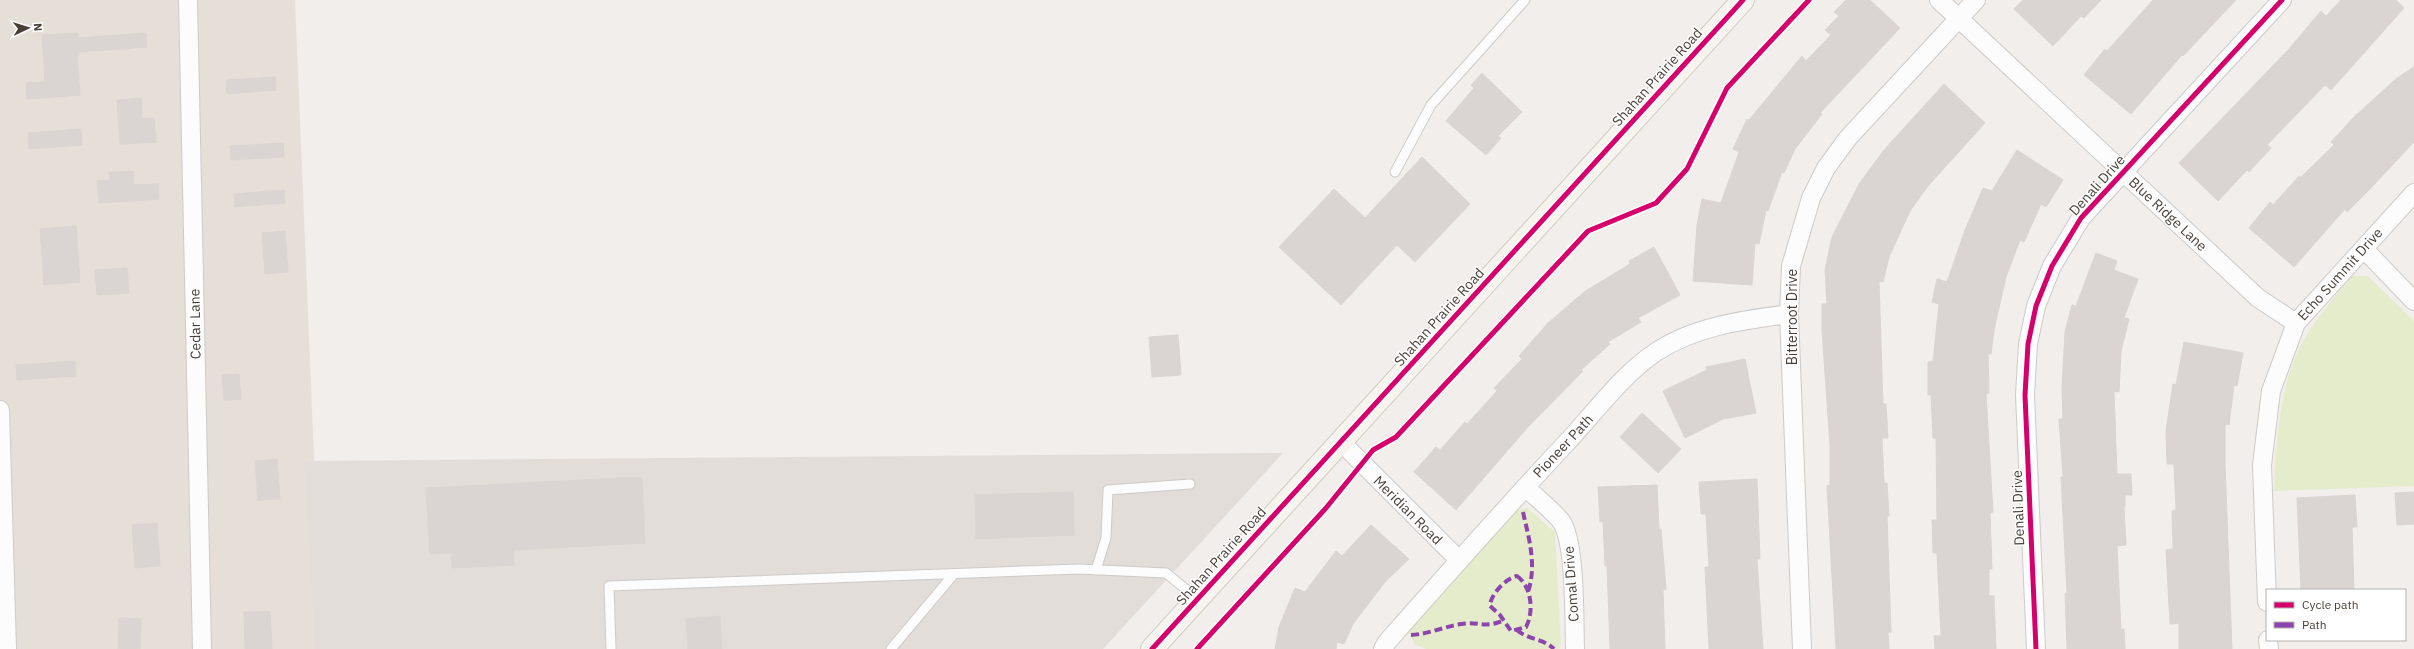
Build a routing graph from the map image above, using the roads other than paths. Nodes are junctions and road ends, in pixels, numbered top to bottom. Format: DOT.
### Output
graph roads {
  1 [pos="188,0"];
  2 [pos="1525,0"];
  3 [pos="1743,0"];
  4 [pos="1939,0"];
  5 [pos="1976,0"];
  6 [pos="2282,0"];
  7 [pos="1959,18"];
  8 [pos="1395,172"];
  9 [pos="2124,173"];
  10 [pos="2414,193"];
  11 [pos="2364,249"];
  12 [pos="2414,300"];
  13 [pos="1789,314"];
  14 [pos="2296,323"];
  15 [pos="0,410"];
  16 [pos="1340,442"];
  17 [pos="1190,484"];
  18 [pos="1525,487"];
  19 [pos="1459,560"];
  20 [pos="1096,570"];
  21 [pos="954,574"];
  22 [pos="2267,589"];
  23 [pos="1198,599"];
  24 [pos="1389,647"];
  25 [pos="7,649"];
  26 [pos="202,649"];
  27 [pos="612,649"];
  28 [pos="891,649"];
  29 [pos="1152,649"];
  30 [pos="1575,649"];
  31 [pos="1802,649"];
  32 [pos="2036,649"];
  1 -- 26 [label="street, Cedar Lane"];
  2 -- 8 [label="lane"];
  3 -- 16 [label="street, Shahan Prairie Road"];
  4 -- 7 [label="street, Blue Ridge Lane"];
  5 -- 7 [label="street, Bitterroot Drive"];
  6 -- 9 [label="street, Denali Drive"];
  7 -- 9 [label="street, Blue Ridge Lane"];
  7 -- 13 [label="street, Bitterroot Drive"];
  9 -- 14 [label="street, Blue Ridge Lane"];
  9 -- 32 [label="street, Denali Drive"];
  10 -- 11 [label="street, Echo Summit Drive"];
  11 -- 12 [label="street"];
  11 -- 14 [label="street, Echo Summit Drive"];
  13 -- 18 [label="street, Pioneer Path"];
  13 -- 31 [label="street, Bitterroot Drive"];
  14 -- 22 [label="street, Echo Summit Drive"];
  15 -- 25 [label="street"];
  16 -- 19 [label="street, Meridian Road"];
  16 -- 23 [label="street, Shahan Prairie Road"];
  17 -- 20 [label="lane"];
  18 -- 19 [label="street, Pioneer Path"];
  18 -- 30 [label="street, Comal Drive"];
  19 -- 24 [label="street, Pioneer Path"];
  20 -- 21 [label="lane"];
  20 -- 23 [label="lane"];
  21 -- 27 [label="lane"];
  21 -- 28 [label="lane"];
  23 -- 29 [label="street, Shahan Prairie Road"];
}
